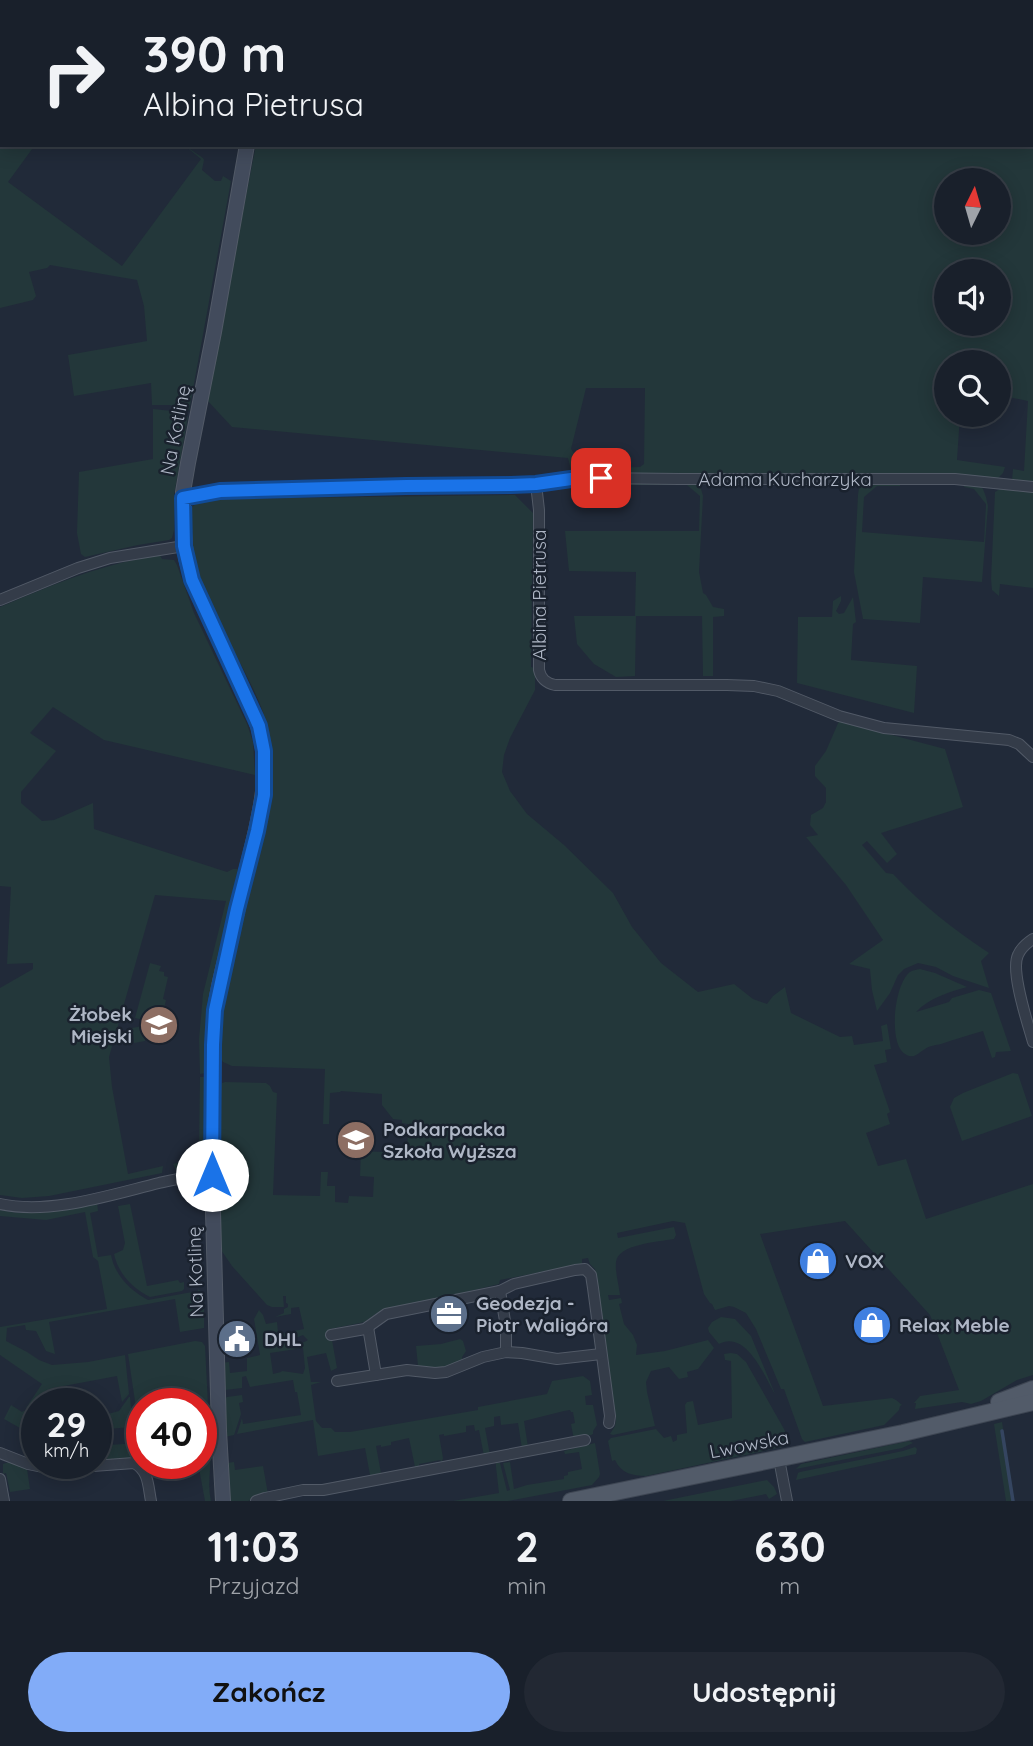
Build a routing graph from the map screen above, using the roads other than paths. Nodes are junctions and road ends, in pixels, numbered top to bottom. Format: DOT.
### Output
graph roads {
  1 [pos="247,147"];
  2 [pos="536,484"];
  3 [pos="1033,487"];
  4 [pos="183,498"];
  5 [pos="184,546"];
  6 [pos="0,600"];
  7 [pos="1033,757"];
  8 [pos="1033,939"];
  9 [pos="1033,1042"];
  10 [pos="212,1175"];
  11 [pos="0,1204"];
  12 [pos="500,1291"];
  13 [pos="368,1327"];
  14 [pos="331,1335"];
  15 [pos="506,1352"];
  16 [pos="601,1354"];
  17 [pos="376,1375"];
  18 [pos="337,1381"];
  19 [pos="1033,1389"];
  20 [pos="1033,1402"];
  21 [pos="609,1423"];
  22 [pos="935,1425"];
  23 [pos="585,1440"];
  24 [pos="0,1453"];
  25 [pos="779,1459"];
  26 [pos="0,1479"];
  27 [pos="4,1501"];
  28 [pos="151,1501"];
  29 [pos="223,1501"];
  30 [pos="256,1501"];
  31 [pos="571,1501"];
  32 [pos="787,1501"];
  1 -- 4 [label="street, Na Kotlinę"];
  2 -- 3 [label="street, Adama Kucharzyka"];
  2 -- 4 [label="street"];
  2 -- 7 [label="street, Albina Pietrusa"];
  4 -- 5 [label="street, Na Kotlinę"];
  5 -- 6 [label="street"];
  5 -- 10 [label="street, Na Kotlinę"];
  8 -- 9 [label="street"];
  10 -- 11 [label="street"];
  10 -- 29 [label="street, Na Kotlinę"];
  12 -- 13 [label="street"];
  12 -- 15 [label="street"];
  12 -- 16 [label="street"];
  13 -- 14 [label="street"];
  13 -- 17 [label="street"];
  15 -- 16 [label="street"];
  15 -- 17 [label="street"];
  16 -- 21 [label="street"];
  17 -- 18 [label="street"];
  19 -- 22 [label="main road, Lwowska"];
  20 -- 22 [label="main road, Lwowska"];
  22 -- 25 [label="main road, Lwowska"];
  23 -- 30 [label="street"];
  24 -- 28 [label="street"];
  25 -- 31 [label="main road, Lwowska"];
  25 -- 32 [label="street"];
  26 -- 27 [label="street"];
}
